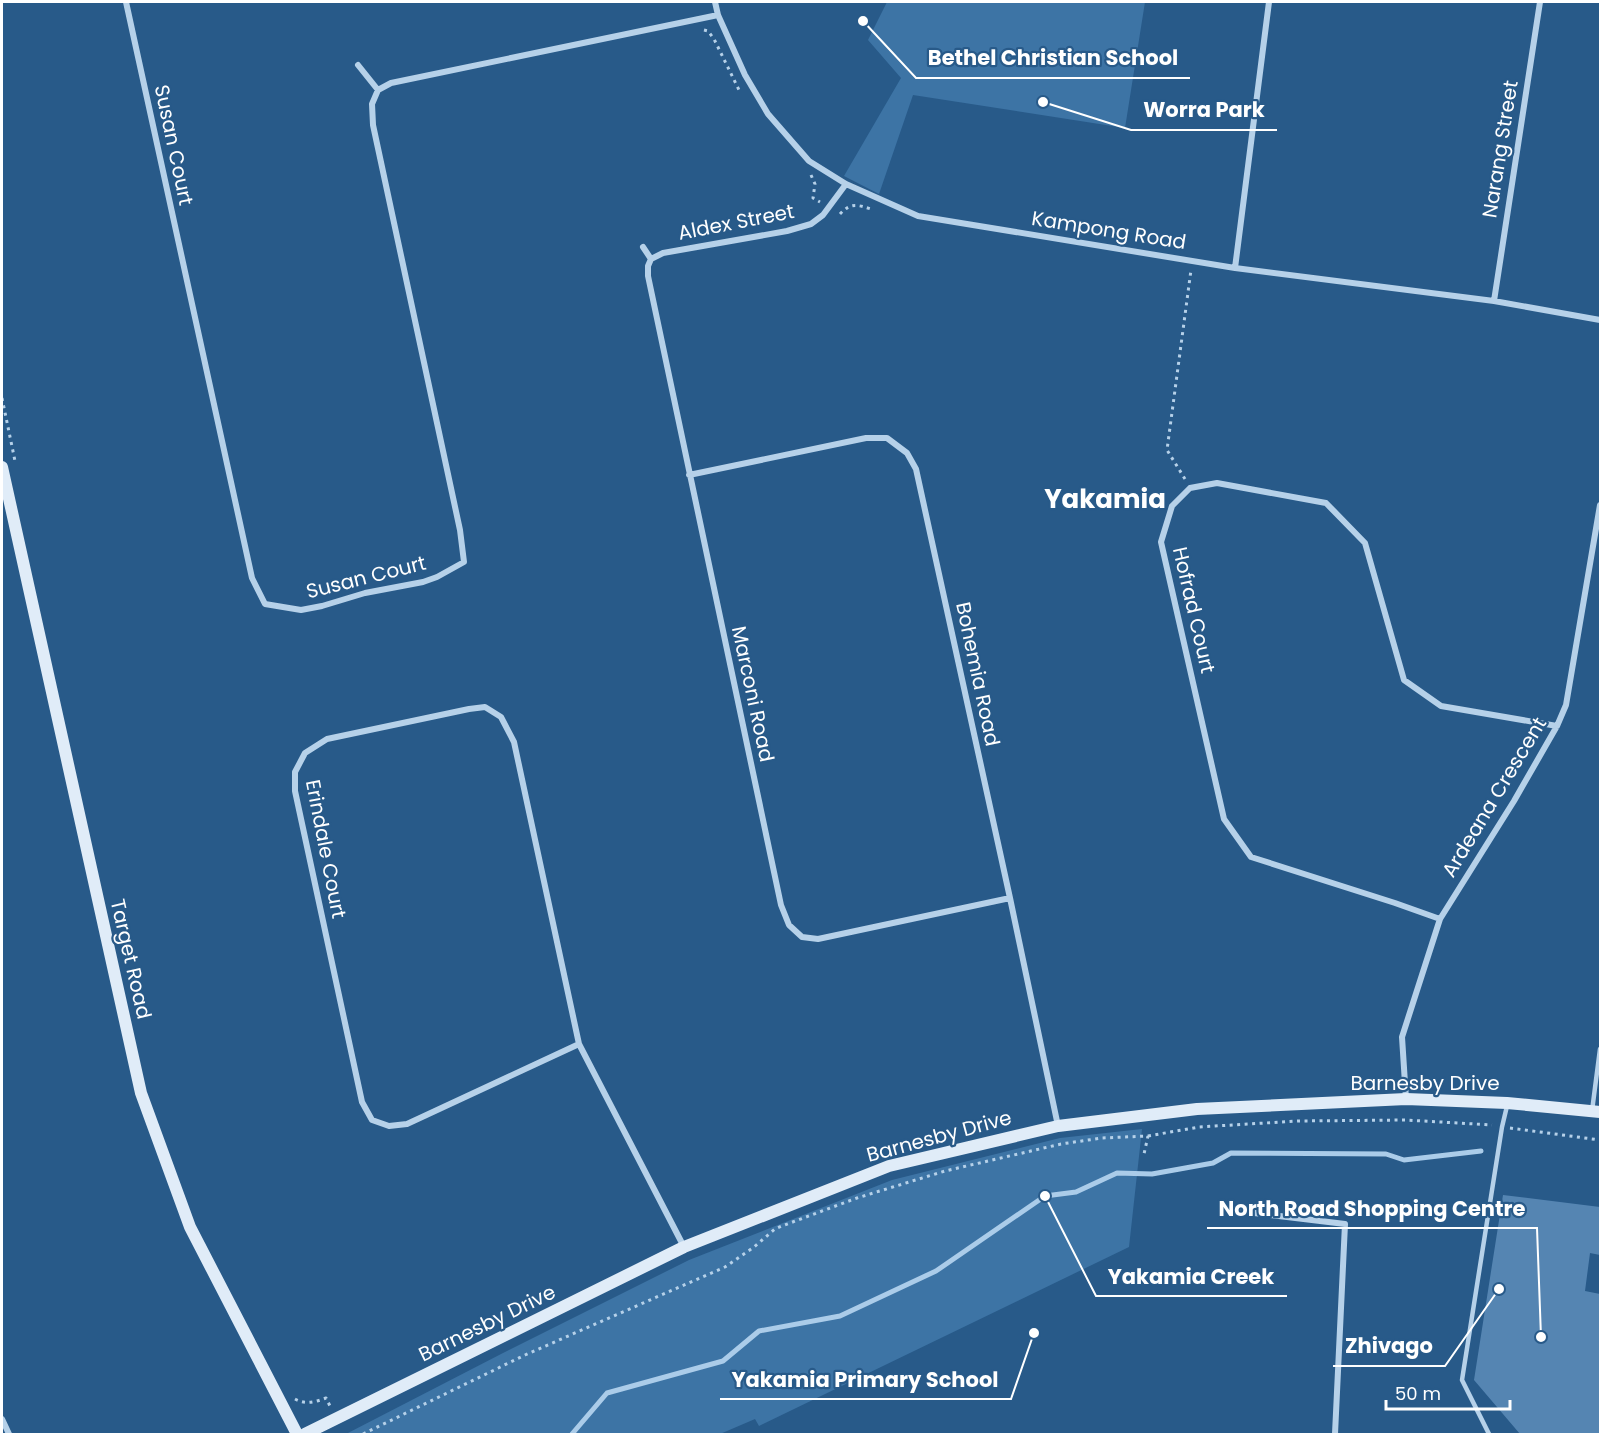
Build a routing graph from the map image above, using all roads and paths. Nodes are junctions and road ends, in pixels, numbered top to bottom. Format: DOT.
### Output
graph roads {
  1 [pos="126,2"];
  2 [pos="716,2"];
  3 [pos="1269,2"];
  4 [pos="1540,2"];
  5 [pos="718,15"];
  6 [pos="358,65"];
  7 [pos="378,90"];
  8 [pos="846,184"];
  9 [pos="643,247"];
  10 [pos="651,259"];
  11 [pos="1235,268"];
  12 [pos="1494,301"];
  13 [pos="1600,320"];
  14 [pos="2,398"];
  15 [pos="17,468"];
  16 [pos="2,469"];
  17 [pos="689,475"];
  18 [pos="1600,505"];
  19 [pos="1557,726"];
  20 [pos="1010,898"];
  21 [pos="1440,920"];
  22 [pos="579,1044"];
  23 [pos="1600,1048"];
  24 [pos="1406,1099"];
  25 [pos="1507,1103"];
  26 [pos="1596,1112"];
  27 [pos="1058,1126"];
  28 [pos="1502,1127"];
  29 [pos="1148,1136"];
  30 [pos="1600,1140"];
  31 [pos="1144,1154"];
  32 [pos="1230,1210"];
  33 [pos="684,1247"];
  34 [pos="289,1392"];
  35 [pos="2,1419"];
  36 [pos="336,1419"];
  37 [pos="9,1434"];
  38 [pos="297,1434"];
  39 [pos="305,1434"];
  40 [pos="363,1434"];
  41 [pos="1335,1434"];
  42 [pos="1489,1434"];
  1 -- 7 [label="street, Susan Court"];
  2 -- 5 [label="street, Kampong Road"];
  3 -- 11 [label="street"];
  4 -- 12 [label="street, Narang Street"];
  5 -- 7 [label="street"];
  5 -- 8 [label="street, Kampong Road"];
  6 -- 7 [label="street"];
  8 -- 10 [label="street, Aldex Street"];
  8 -- 11 [label="street, Kampong Road"];
  9 -- 10 [label="street"];
  10 -- 17 [label="street, Marconi Road"];
  11 -- 12 [label="street, Kampong Road"];
  12 -- 13 [label="street, Kampong Road"];
  14 -- 15 [label="path"];
  16 -- 38 [label="street, Target Road"];
  17 -- 20 [label="street, Bohemia Road"];
  17 -- 20 [label="street, Marconi Road"];
  18 -- 19 [label="street, Ardeana Crescent"];
  19 -- 21 [label="street, Ardeana Crescent"];
  19 -- 21 [label="street, Hofrad Court"];
  20 -- 27 [label="street, Bohemia Road"];
  21 -- 24 [label="street, Ardeana Crescent"];
  22 -- 22 [label="street, Erindale Court"];
  22 -- 33 [label="street, Erindale Court"];
  23 -- 26 [label="lane"];
  24 -- 25 [label="street, Barnesby Drive"];
  24 -- 27 [label="street, Barnesby Drive"];
  25 -- 26 [label="street, Barnesby Drive"];
  25 -- 28 [label="lane"];
  27 -- 33 [label="street, Barnesby Drive"];
  28 -- 29 [label="path"];
  28 -- 30 [label="path"];
  28 -- 42 [label="lane"];
  29 -- 31 [label="path"];
  29 -- 40 [label="path"];
  32 -- 41 [label="street"];
  33 -- 36 [label="street, Barnesby Drive"];
  34 -- 36 [label="path"];
  35 -- 37 [label="street"];
  36 -- 39 [label="street, Barnesby Drive"];
}
